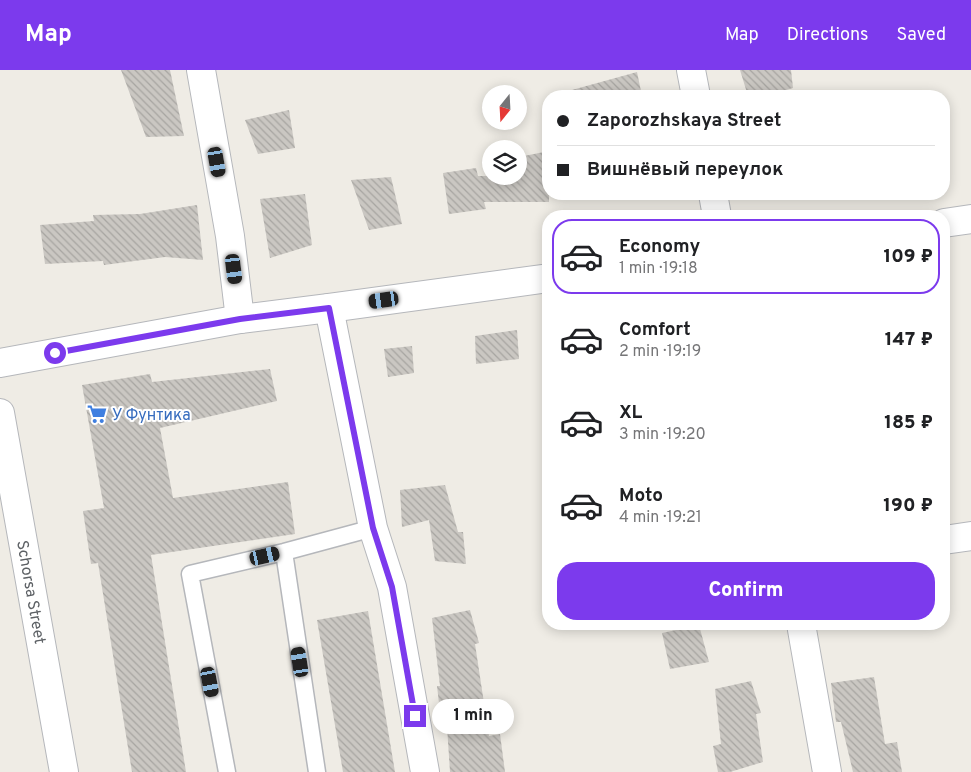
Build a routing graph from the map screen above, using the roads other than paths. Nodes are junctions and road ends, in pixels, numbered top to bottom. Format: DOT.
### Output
graph roads {
  1 [pos="201,70"];
  2 [pos="691,70"];
  3 [pos="695,90"];
  4 [pos="971,219"];
  5 [pos="950,222"];
  6 [pos="542,279"];
  7 [pos="329,308"];
  8 [pos="240,319"];
  9 [pos="0,363"];
  10 [pos="0,413"];
  11 [pos="373,528"];
  12 [pos="971,536"];
  13 [pos="950,539"];
  14 [pos="284,552"];
  15 [pos="802,630"];
  16 [pos="64,772"];
  17 [pos="227,772"];
  18 [pos="317,772"];
  19 [pos="425,772"];
  20 [pos="828,772"];
  1 -- 8 [label="street"];
  2 -- 3 [label="street"];
  4 -- 5 [label="street"];
  6 -- 7 [label="street"];
  7 -- 8 [label="street"];
  7 -- 11 [label="street"];
  8 -- 9 [label="street"];
  10 -- 16 [label="street, Schorsa Street"];
  11 -- 14 [label="lane"];
  11 -- 19 [label="street"];
  12 -- 13 [label="street"];
  14 -- 17 [label="lane"];
  14 -- 18 [label="lane"];
  15 -- 20 [label="street"];
}
